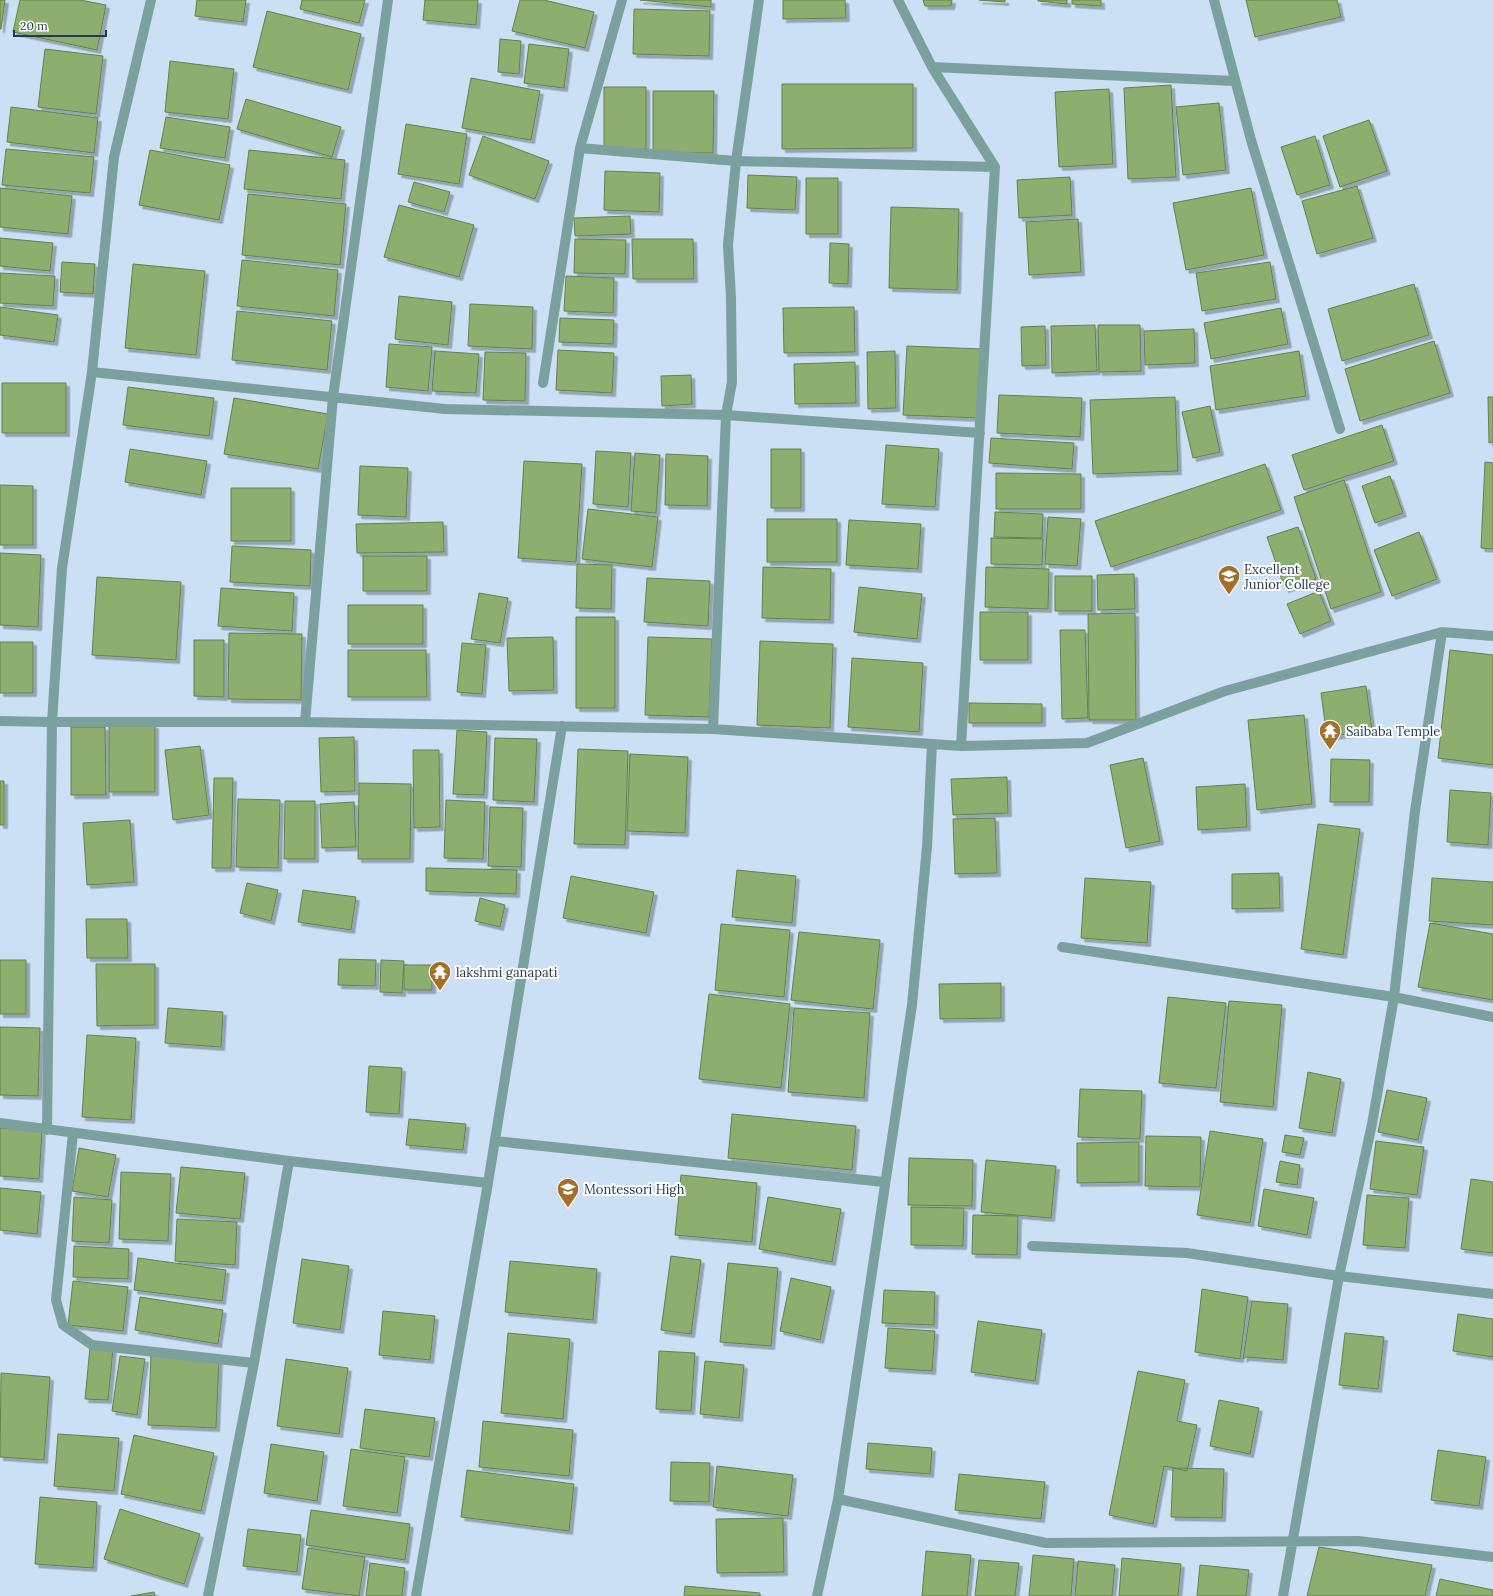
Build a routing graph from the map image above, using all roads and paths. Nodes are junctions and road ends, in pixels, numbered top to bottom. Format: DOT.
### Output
graph roads {
  1 [pos="152,0"];
  2 [pos="388,0"];
  3 [pos="622,0"];
  4 [pos="758,0"];
  5 [pos="898,0"];
  6 [pos="1214,0"];
  7 [pos="932,67"];
  8 [pos="1234,81"];
  9 [pos="580,148"];
  10 [pos="736,161"];
  11 [pos="995,167"];
  12 [pos="92,372"];
  13 [pos="543,384"];
  14 [pos="332,397"];
  15 [pos="726,415"];
  16 [pos="1340,429"];
  17 [pos="980,433"];
  18 [pos="1442,632"];
  19 [pos="1493,636"];
  20 [pos="0,721"];
  21 [pos="52,722"];
  22 [pos="305,722"];
  23 [pos="562,726"];
  24 [pos="712,729"];
  25 [pos="932,744"];
  26 [pos="961,746"];
  27 [pos="1062,947"];
  28 [pos="1394,997"];
  29 [pos="1493,1017"];
  30 [pos="0,1123"];
  31 [pos="47,1130"];
  32 [pos="72,1133"];
  33 [pos="495,1141"];
  34 [pos="289,1161"];
  35 [pos="488,1182"];
  36 [pos="884,1182"];
  37 [pos="1032,1246"];
  38 [pos="1339,1276"];
  39 [pos="1493,1294"];
  40 [pos="254,1363"];
  41 [pos="838,1498"];
  42 [pos="1291,1542"];
  43 [pos="1493,1557"];
  44 [pos="208,1596"];
  45 [pos="416,1596"];
  46 [pos="817,1596"];
  47 [pos="1283,1596"];
  1 -- 12 [label="street"];
  2 -- 14 [label="street"];
  3 -- 9 [label="street"];
  4 -- 10 [label="street"];
  5 -- 7 [label="street"];
  6 -- 8 [label="street"];
  7 -- 8 [label="street"];
  7 -- 11 [label="street"];
  8 -- 16 [label="street"];
  9 -- 10 [label="street"];
  9 -- 13 [label="street"];
  10 -- 11 [label="street"];
  10 -- 15 [label="street"];
  11 -- 17 [label="street"];
  12 -- 14 [label="street"];
  12 -- 21 [label="street"];
  14 -- 15 [label="street"];
  14 -- 22 [label="street"];
  15 -- 17 [label="street"];
  15 -- 24 [label="street"];
  17 -- 26 [label="street"];
  18 -- 19 [label="street"];
  18 -- 26 [label="street"];
  18 -- 28 [label="street"];
  20 -- 21 [label="street"];
  21 -- 22 [label="street"];
  21 -- 31 [label="street"];
  22 -- 23 [label="street"];
  23 -- 24 [label="street"];
  23 -- 33 [label="street"];
  24 -- 25 [label="street"];
  25 -- 26 [label="street"];
  25 -- 36 [label="street"];
  27 -- 28 [label="street"];
  28 -- 29 [label="street"];
  28 -- 38 [label="street"];
  30 -- 31 [label="street"];
  31 -- 32 [label="street"];
  32 -- 34 [label="street"];
  32 -- 40 [label="street"];
  33 -- 35 [label="street"];
  33 -- 36 [label="street"];
  34 -- 35 [label="street"];
  34 -- 40 [label="street"];
  35 -- 45 [label="street"];
  36 -- 41 [label="street"];
  37 -- 38 [label="street"];
  38 -- 39 [label="street"];
  38 -- 42 [label="street"];
  40 -- 44 [label="street"];
  41 -- 42 [label="street"];
  41 -- 46 [label="street"];
  42 -- 43 [label="street"];
  42 -- 47 [label="street"];
}
